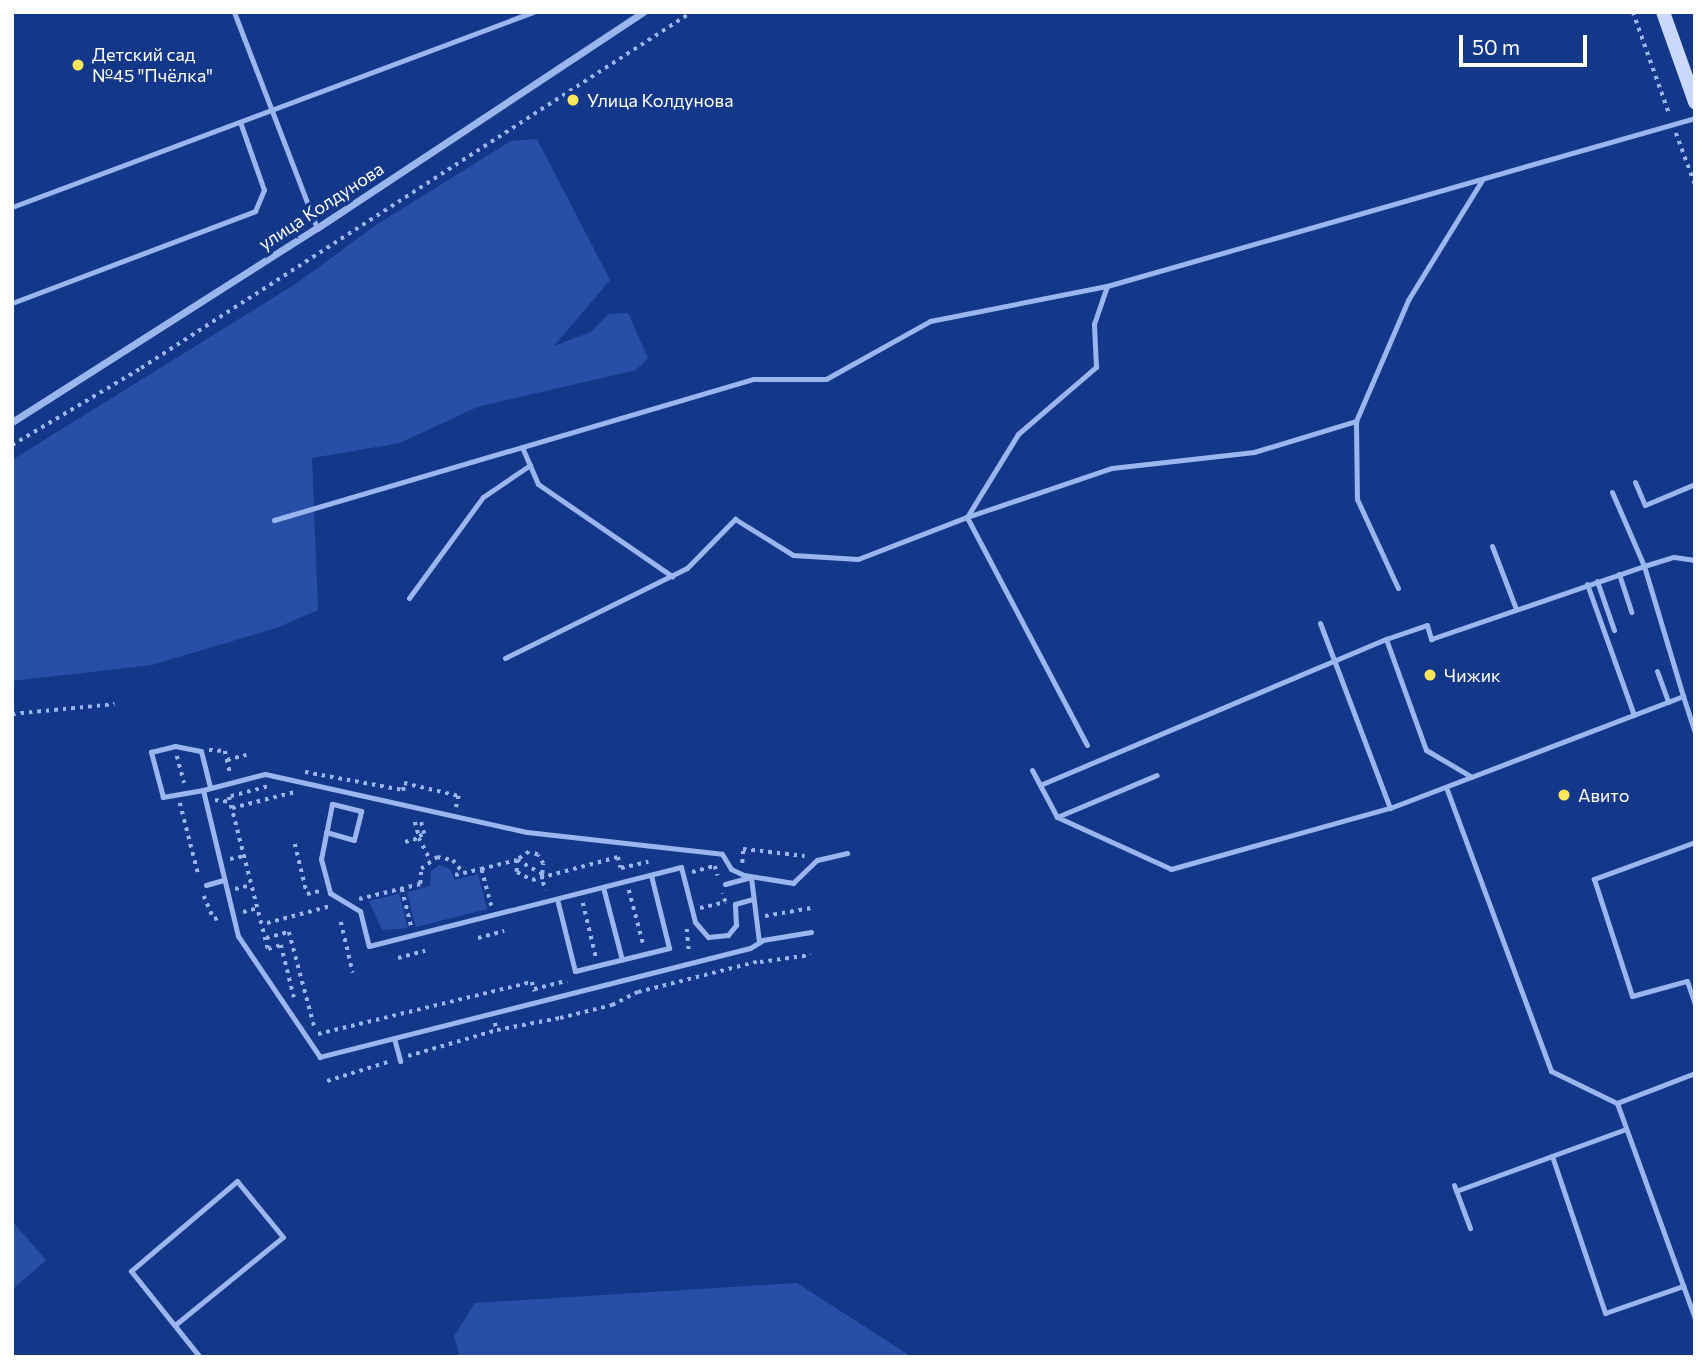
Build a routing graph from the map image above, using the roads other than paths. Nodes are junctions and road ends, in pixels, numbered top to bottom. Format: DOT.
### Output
graph roads {
  1 [pos="234,12"];
  2 [pos="533,12"];
  3 [pos="643,12"];
  4 [pos="1662,12"];
  5 [pos="1695,102"];
  6 [pos="271,111"];
  7 [pos="1695,118"];
  8 [pos="240,122"];
  9 [pos="1482,179"];
  10 [pos="12,206"];
  11 [pos="317,228"];
  12 [pos="1107,286"];
  13 [pos="12,303"];
  14 [pos="1356,421"];
  15 [pos="12,422"];
  16 [pos="522,447"];
  17 [pos="530,465"];
  18 [pos="1635,482"];
  19 [pos="1695,484"];
  20 [pos="1612,492"];
  21 [pos="967,517"];
  22 [pos="274,520"];
  23 [pos="1492,546"];
  24 [pos="1695,560"];
  25 [pos="1644,566"];
  26 [pos="1619,574"];
  27 [pos="672,576"];
  28 [pos="1597,581"];
  29 [pos="1587,584"];
  30 [pos="1398,588"];
  31 [pos="409,598"];
  32 [pos="1516,609"];
  33 [pos="1631,612"];
  34 [pos="1320,623"];
  35 [pos="1614,630"];
  36 [pos="1386,639"];
  37 [pos="505,658"];
  38 [pos="1334,660"];
  39 [pos="1657,671"];
  40 [pos="1684,696"];
  41 [pos="1668,702"];
  42 [pos="1634,715"];
  43 [pos="1695,733"];
  44 [pos="1087,745"];
  45 [pos="1032,770"];
  46 [pos="1157,775"];
  47 [pos="1472,777"];
  48 [pos="1040,785"];
  49 [pos="1446,787"];
  50 [pos="210,789"];
  51 [pos="202,790"];
  52 [pos="1390,808"];
  53 [pos="1057,817"];
  54 [pos="326,832"];
  55 [pos="1695,842"];
  56 [pos="847,853"];
  57 [pos="651,875"];
  58 [pos="751,877"];
  59 [pos="224,880"];
  60 [pos="206,885"];
  61 [pos="603,887"];
  62 [pos="723,887"];
  63 [pos="557,899"];
  64 [pos="752,900"];
  65 [pos="811,932"];
  66 [pos="759,942"];
  67 [pos="622,960"];
  68 [pos="1695,1004"];
  69 [pos="394,1038"];
  70 [pos="400,1059"];
  71 [pos="1695,1073"];
  72 [pos="1617,1103"];
  73 [pos="1626,1129"];
  74 [pos="1552,1156"];
  75 [pos="1470,1228"];
  76 [pos="1683,1286"];
  77 [pos="1695,1318"];
  78 [pos="175,1325"];
  79 [pos="200,1357"];
  1 -- 6 [label="lane"];
  2 -- 6 [label="lane"];
  3 -- 11 [label="street, улица Колдунова"];
  4 -- 5 [label="main road"];
  6 -- 8 [label="lane"];
  6 -- 11 [label="lane"];
  7 -- 9 [label="lane"];
  8 -- 10 [label="lane"];
  8 -- 13 [label="lane"];
  9 -- 12 [label="lane"];
  9 -- 14 [label="lane"];
  11 -- 15 [label="street, улица Колдунова"];
  12 -- 16 [label="lane"];
  12 -- 21 [label="lane"];
  14 -- 21 [label="lane"];
  14 -- 30 [label="lane"];
  16 -- 17 [label="lane"];
  16 -- 22 [label="lane"];
  17 -- 27 [label="lane"];
  17 -- 31 [label="lane"];
  18 -- 19 [label="lane"];
  20 -- 25 [label="lane"];
  21 -- 27 [label="lane"];
  21 -- 44 [label="lane"];
  23 -- 32 [label="lane"];
  24 -- 25 [label="lane"];
  25 -- 26 [label="lane"];
  25 -- 40 [label="lane"];
  26 -- 28 [label="lane"];
  26 -- 33 [label="lane"];
  27 -- 37 [label="lane"];
  28 -- 29 [label="lane"];
  28 -- 35 [label="lane"];
  29 -- 32 [label="lane"];
  29 -- 42 [label="lane"];
  32 -- 36 [label="lane"];
  34 -- 38 [label="lane"];
  36 -- 38 [label="lane"];
  36 -- 47 [label="lane"];
  38 -- 48 [label="lane"];
  38 -- 52 [label="lane"];
  39 -- 41 [label="lane"];
  40 -- 41 [label="lane"];
  40 -- 43 [label="lane"];
  41 -- 42 [label="lane"];
  42 -- 47 [label="lane"];
  45 -- 48 [label="lane"];
  46 -- 53 [label="lane"];
  47 -- 49 [label="lane"];
  48 -- 53 [label="lane"];
  49 -- 52 [label="lane"];
  49 -- 72 [label="lane"];
  50 -- 51 [label="lane"];
  50 -- 51 [label="lane"];
  50 -- 58 [label="lane"];
  51 -- 59 [label="lane"];
  52 -- 53 [label="lane"];
  54 -- 54 [label="lane"];
  54 -- 63 [label="lane"];
  55 -- 68 [label="lane"];
  56 -- 58 [label="lane"];
  57 -- 61 [label="lane"];
  57 -- 64 [label="lane"];
  57 -- 67 [label="lane"];
  58 -- 62 [label="lane"];
  58 -- 64 [label="lane"];
  59 -- 60 [label="lane"];
  59 -- 69 [label="lane"];
  61 -- 63 [label="lane"];
  61 -- 67 [label="lane"];
  63 -- 67 [label="lane"];
  64 -- 66 [label="lane"];
  65 -- 66 [label="lane"];
  66 -- 69 [label="lane"];
  69 -- 70 [label="lane"];
  71 -- 72 [label="lane"];
  72 -- 73 [label="lane"];
  73 -- 74 [label="lane"];
  73 -- 76 [label="lane"];
  74 -- 75 [label="lane"];
  74 -- 76 [label="lane"];
  76 -- 77 [label="lane"];
  78 -- 78 [label="lane"];
  78 -- 79 [label="lane"];
}
